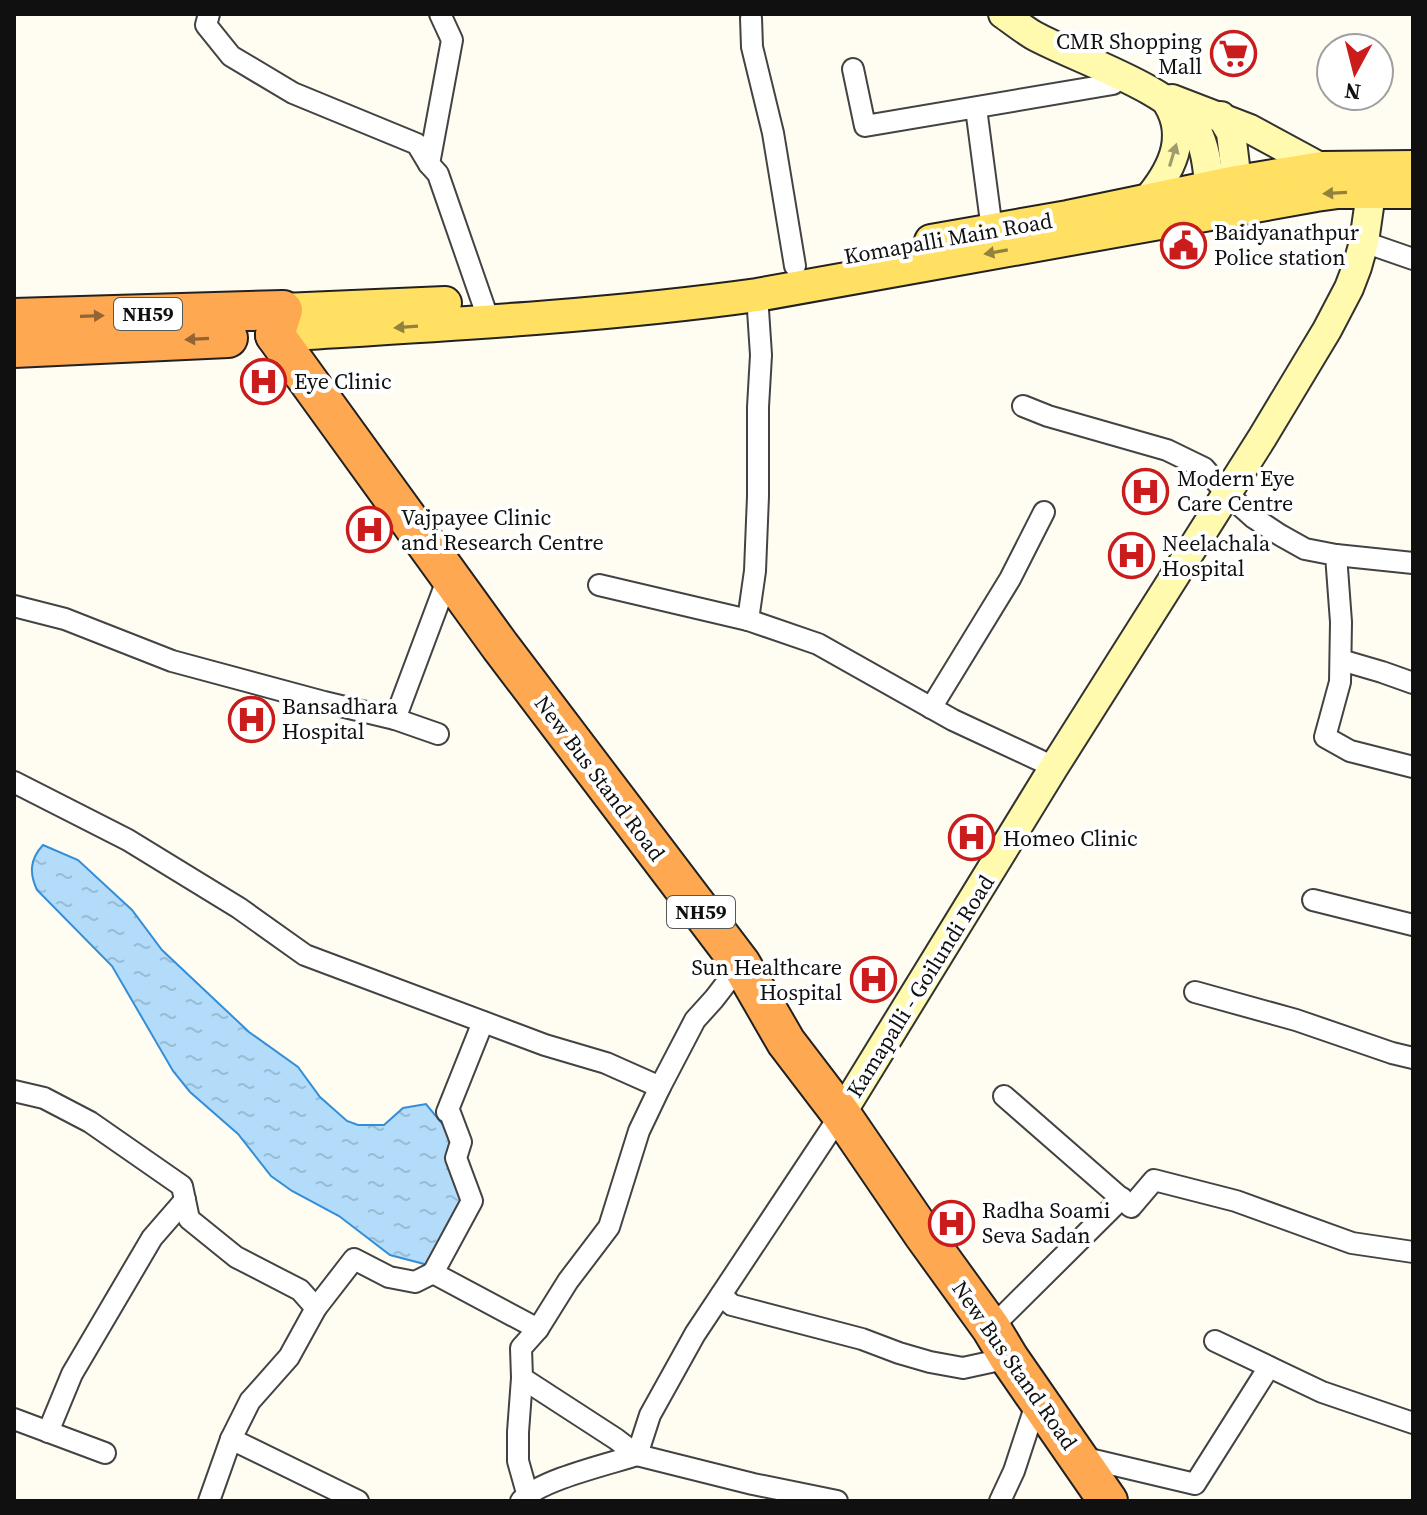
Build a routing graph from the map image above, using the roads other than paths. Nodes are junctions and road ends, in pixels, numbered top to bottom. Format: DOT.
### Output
graph roads {
  1 [pos="209,14"];
  2 [pos="440,14"];
  3 [pos="1003,14"];
  4 [pos="1022,14"];
  5 [pos="751,18"];
  6 [pos="853,69"];
  7 [pos="1141,90"];
  8 [pos="976,108"];
  9 [pos="1221,116"];
  10 [pos="429,164"];
  11 [pos="1413,167"];
  12 [pos="1322,168"];
  13 [pos="1413,192"];
  14 [pos="1371,193"];
  15 [pos="1219,194"];
  16 [pos="1146,201"];
  17 [pos="992,230"];
  18 [pos="1364,242"];
  19 [pos="1413,259"];
  20 [pos="795,266"];
  21 [pos="757,295"];
  22 [pos="485,311"];
  23 [pos="14,318"];
  24 [pos="279,323"];
  25 [pos="14,348"];
  26 [pos="1023,406"];
  27 [pos="1226,493"];
  28 [pos="1044,512"];
  29 [pos="1336,555"];
  30 [pos="1413,563"];
  31 [pos="449,575"];
  32 [pos="599,585"];
  33 [pos="14,606"];
  34 [pos="748,620"];
  35 [pos="1341,660"];
  36 [pos="1413,683"];
  37 [pos="931,708"];
  38 [pos="395,719"];
  39 [pos="438,734"];
  40 [pos="1054,767"];
  41 [pos="1413,767"];
  42 [pos="14,782"];
  43 [pos="1313,900"];
  44 [pos="1413,925"];
  45 [pos="741,964"];
  46 [pos="1195,992"];
  47 [pos="483,1022"];
  48 [pos="1413,1058"];
  49 [pos="660,1087"];
  50 [pos="14,1091"];
  51 [pos="1004,1096"];
  52 [pos="841,1114"];
  53 [pos="1122,1198"];
  54 [pos="185,1200"];
  55 [pos="1413,1252"];
  56 [pos="433,1273"];
  57 [pos="721,1295"];
  58 [pos="316,1308"];
  59 [pos="538,1329"];
  60 [pos="1215,1341"];
  61 [pos="1000,1343"];
  62 [pos="1269,1367"];
  63 [pos="522,1378"];
  64 [pos="1038,1398"];
  65 [pos="14,1419"];
  66 [pos="1413,1423"];
  67 [pos="48,1432"];
  68 [pos="231,1439"];
  69 [pos="105,1453"];
  70 [pos="637,1455"];
  71 [pos="1078,1456"];
  72 [pos="524,1497"];
  73 [pos="209,1501"];
  74 [pos="358,1501"];
  75 [pos="837,1501"];
  76 [pos="1000,1501"];
  77 [pos="1108,1501"];
  1 -- 10 [label="street"];
  2 -- 10 [label="street"];
  3 -- 7 [label="street"];
  4 -- 7 [label="street"];
  5 -- 20 [label="street"];
  6 -- 8 [label="street"];
  7 -- 8 [label="street"];
  7 -- 9 [label="street"];
  7 -- 15 [label="street"];
  16 -- 7 [label="street, one-way"];
  8 -- 17 [label="street"];
  9 -- 12 [label="street"];
  9 -- 15 [label="street"];
  10 -- 22 [label="street"];
  11 -- 12 [label="main road, Komapalli Main Road"];
  12 -- 15 [label="main road, Komapalli Main Road"];
  13 -- 14 [label="main road"];
  14 -- 15 [label="main road, one-way"];
  14 -- 18 [label="street, Kamapalli - Goilundi Road"];
  15 -- 16 [label="main road, Komapalli Main Road"];
  15 -- 21 [label="main road, one-way"];
  16 -- 17 [label="main road, Komapalli Main Road"];
  17 -- 20 [label="main road, Komapalli Main Road"];
  18 -- 19 [label="street"];
  18 -- 27 [label="street, Kamapalli - Goilundi Road"];
  20 -- 22 [label="main road, Komapalli Main Road"];
  21 -- 22 [label="main road"];
  21 -- 34 [label="street"];
  22 -- 24 [label="main road"];
  23 -- 24 [label="highway, NH59, one-way"];
  24 -- 25 [label="highway, NH59, one-way"];
  24 -- 31 [label="highway, New Bus Stand Road / NH59"];
  26 -- 27 [label="street"];
  27 -- 29 [label="street"];
  27 -- 40 [label="street, Kamapalli - Goilundi Road"];
  28 -- 37 [label="street"];
  29 -- 30 [label="street"];
  29 -- 35 [label="street"];
  31 -- 38 [label="street"];
  31 -- 45 [label="highway, New Bus Stand Road / NH59"];
  32 -- 34 [label="street"];
  33 -- 38 [label="street"];
  34 -- 37 [label="street"];
  35 -- 36 [label="street"];
  35 -- 41 [label="street"];
  37 -- 40 [label="street"];
  38 -- 39 [label="street"];
  40 -- 52 [label="street, Kamapalli - Goilundi Road"];
  42 -- 47 [label="street"];
  43 -- 44 [label="street"];
  45 -- 49 [label="street"];
  45 -- 52 [label="highway, New Bus Stand Road / NH59"];
  46 -- 48 [label="street"];
  47 -- 49 [label="street"];
  47 -- 56 [label="street"];
  49 -- 59 [label="street"];
  50 -- 54 [label="street"];
  51 -- 53 [label="street"];
  52 -- 57 [label="street"];
  52 -- 61 [label="highway, New Bus Stand Road / NH59"];
  53 -- 55 [label="street"];
  53 -- 61 [label="street"];
  54 -- 58 [label="street"];
  54 -- 67 [label="street"];
  56 -- 58 [label="street"];
  56 -- 59 [label="street"];
  57 -- 61 [label="street"];
  57 -- 70 [label="street"];
  58 -- 68 [label="street"];
  59 -- 63 [label="street"];
  60 -- 62 [label="street"];
  61 -- 64 [label="highway, New Bus Stand Road / NH59"];
  62 -- 66 [label="street"];
  62 -- 71 [label="street"];
  63 -- 70 [label="street"];
  63 -- 72 [label="street"];
  64 -- 71 [label="highway, New Bus Stand Road / NH59"];
  64 -- 76 [label="street"];
  65 -- 67 [label="street"];
  67 -- 69 [label="street"];
  68 -- 73 [label="street"];
  68 -- 74 [label="street"];
  70 -- 72 [label="street"];
  70 -- 75 [label="street"];
  71 -- 77 [label="highway, New Bus Stand Road / NH59"];
}
